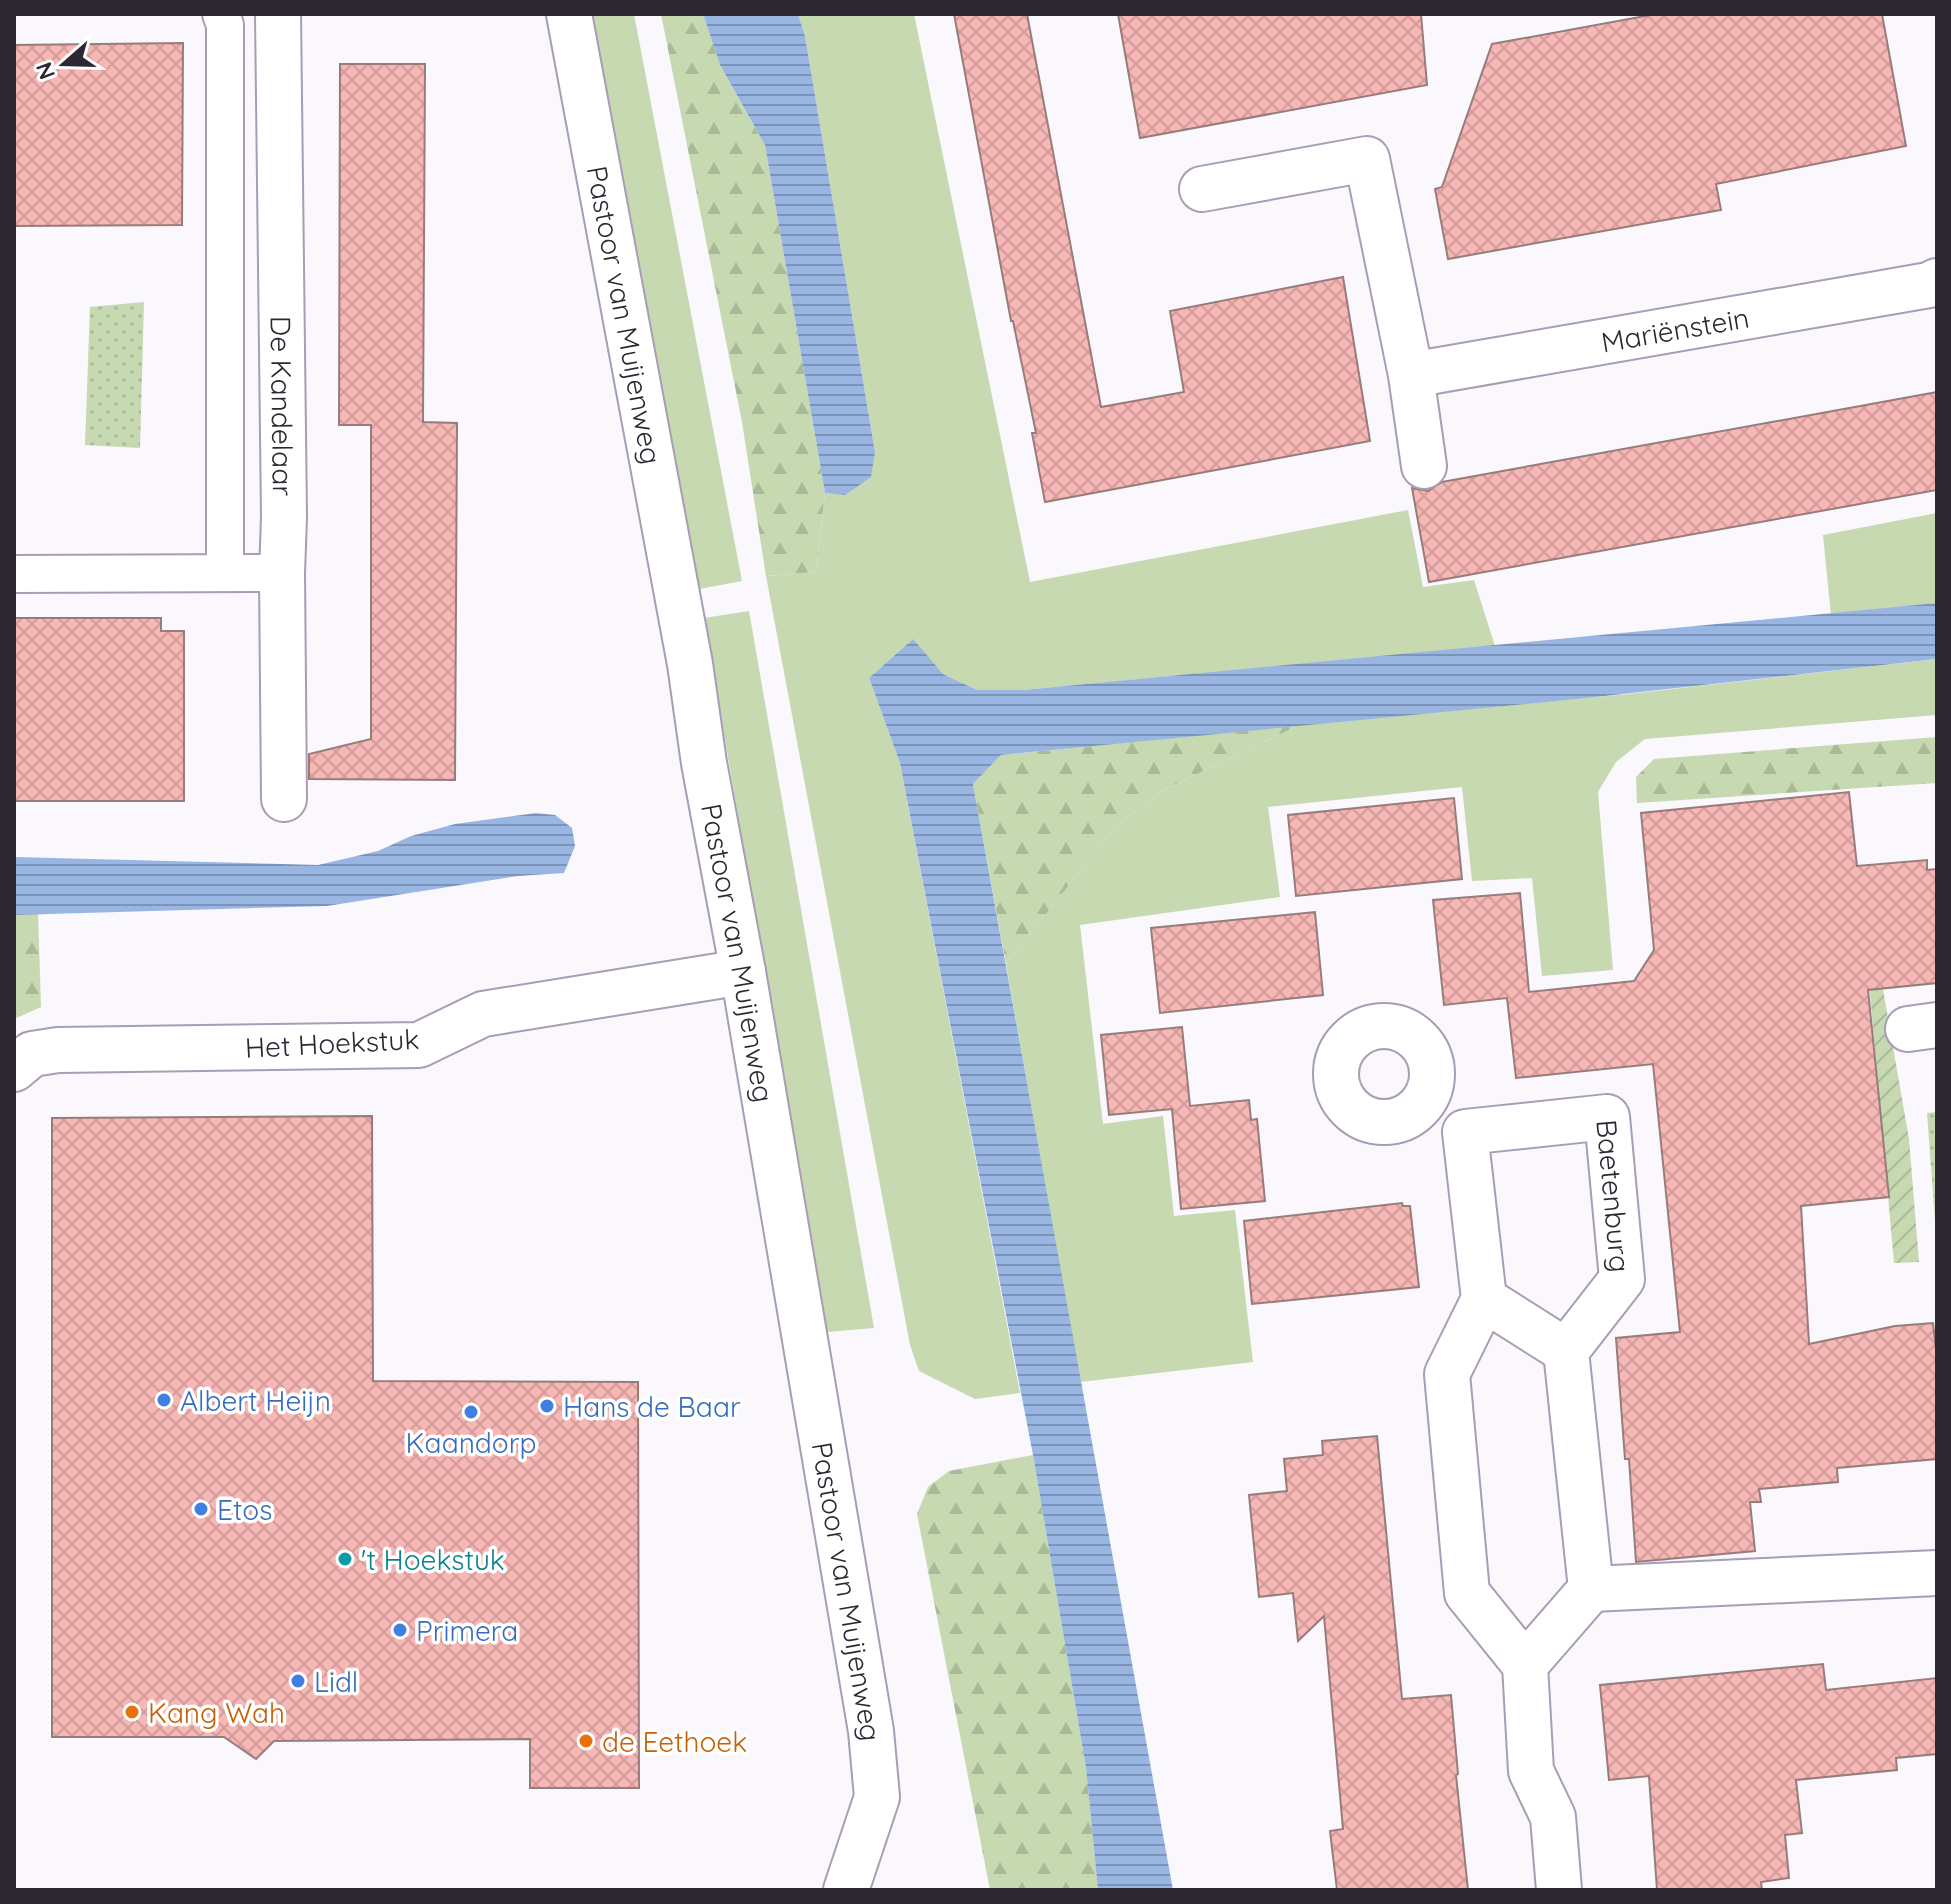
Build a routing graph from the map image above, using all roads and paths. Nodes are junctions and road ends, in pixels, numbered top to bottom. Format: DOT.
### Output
graph roads {
  1 [pos="221,14"];
  2 [pos="278,14"];
  3 [pos="569,14"];
  4 [pos="1202,189"];
  5 [pos="1937,281"];
  6 [pos="1411,375"];
  7 [pos="1424,466"];
  8 [pos="225,573"];
  9 [pos="282,573"];
  10 [pos="14,574"];
  11 [pos="284,799"];
  12 [pos="743,972"];
  13 [pos="14,1069"];
  14 [pos="1428,1094"];
  15 [pos="1465,1132"];
  16 [pos="1484,1299"];
  17 [pos="1566,1351"];
  18 [pos="1937,1573"];
  19 [pos="1591,1589"];
  20 [pos="1525,1665"];
  21 [pos="846,1890"];
  22 [pos="1559,1890"];
  1 -- 8 [label="lane"];
  2 -- 9 [label="street, De Kandelaar"];
  3 -- 12 [label="street, Pastoor van Muijenweg"];
  4 -- 6 [label="street"];
  5 -- 6 [label="street, Mariënstein"];
  6 -- 7 [label="street"];
  8 -- 9 [label="lane"];
  8 -- 10 [label="lane"];
  9 -- 11 [label="street, De Kandelaar"];
  12 -- 13 [label="street, Het Hoekstuk"];
  12 -- 21 [label="street, Pastoor van Muijenweg"];
  14 -- 15 [label="street"];
  15 -- 16 [label="street"];
  15 -- 17 [label="street, Baetenburg"];
  16 -- 17 [label="street"];
  16 -- 20 [label="street"];
  17 -- 19 [label="street"];
  18 -- 19 [label="street"];
  19 -- 20 [label="street"];
  20 -- 22 [label="street"];
}
